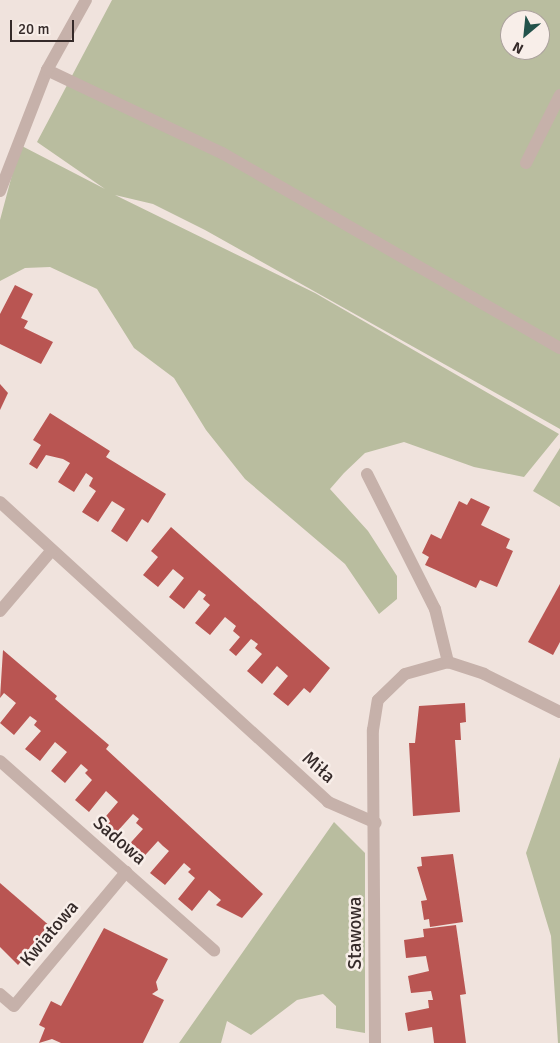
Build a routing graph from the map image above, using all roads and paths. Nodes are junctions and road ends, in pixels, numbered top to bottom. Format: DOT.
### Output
graph roads {
  1 [pos="86,0"];
  2 [pos="47,70"];
  3 [pos="560,95"];
  4 [pos="526,163"];
  5 [pos="0,191"];
  6 [pos="560,348"];
  7 [pos="367,474"];
  8 [pos="0,502"];
  9 [pos="52,550"];
  10 [pos="0,610"];
  11 [pos="448,662"];
  12 [pos="560,712"];
  13 [pos="0,761"];
  14 [pos="376,823"];
  15 [pos="126,872"];
  16 [pos="214,950"];
  17 [pos="0,994"];
  18 [pos="375,1043"];
  1 -- 2 [label="street"];
  2 -- 5 [label="street"];
  2 -- 6 [label="street"];
  3 -- 4 [label="street"];
  7 -- 11 [label="street"];
  8 -- 9 [label="street, Miła"];
  9 -- 10 [label="street"];
  9 -- 14 [label="street, Miła"];
  11 -- 12 [label="street"];
  11 -- 14 [label="street"];
  13 -- 15 [label="street, Sadowa"];
  14 -- 18 [label="street, Stawowa"];
  15 -- 16 [label="street, Sadowa"];
  15 -- 17 [label="street, Kwiatowa"];
}
